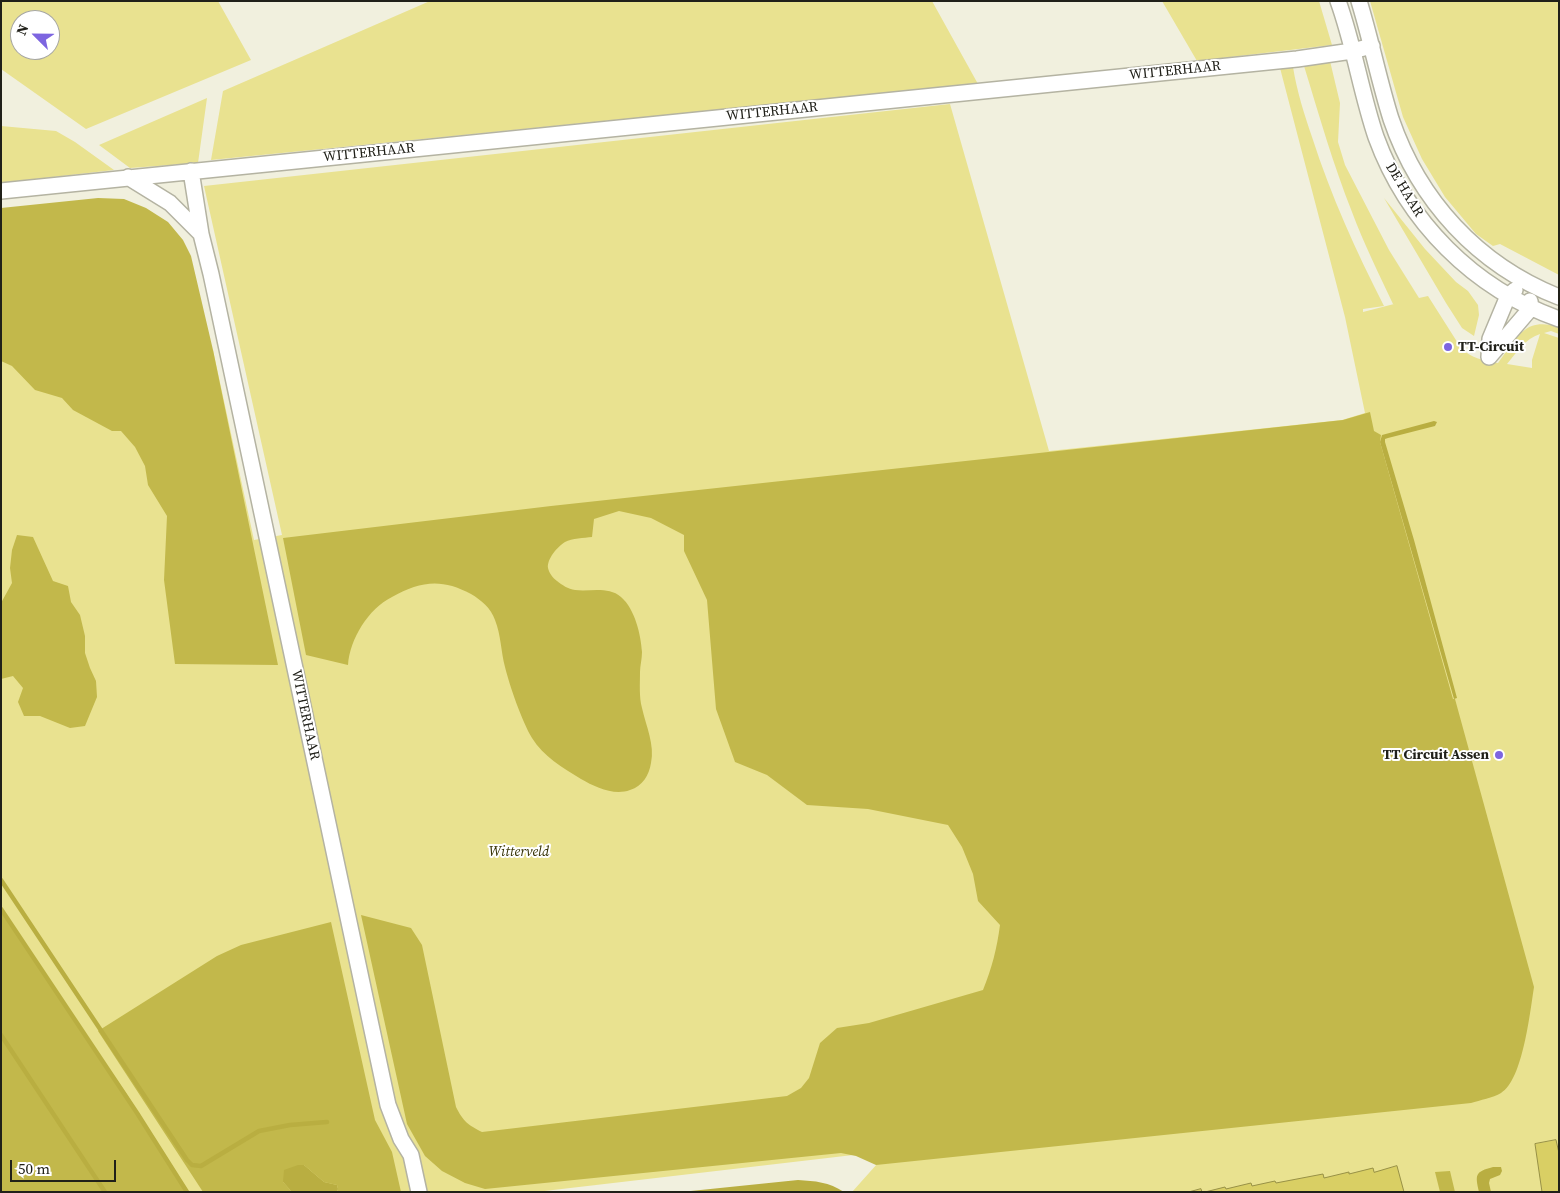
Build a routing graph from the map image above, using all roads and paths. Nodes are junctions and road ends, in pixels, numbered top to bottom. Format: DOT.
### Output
graph roads {
  1 [pos="1338,1"];
  2 [pos="1359,1"];
  3 [pos="1372,46"];
  4 [pos="1352,51"];
  5 [pos="191,171"];
  6 [pos="128,177"];
  7 [pos="1,191"];
  8 [pos="202,234"];
  9 [pos="1527,282"];
  10 [pos="1508,296"];
  11 [pos="1559,296"];
  12 [pos="1531,308"];
  13 [pos="1559,319"];
  14 [pos="419,1192"];
  1 -- 4 [label="street, DE HAAR"];
  2 -- 3 [label="street, DE HAAR"];
  3 -- 4 [label="street"];
  3 -- 9 [label="street, DE HAAR"];
  4 -- 5 [label="street, WITTERHAAR"];
  4 -- 10 [label="street, DE HAAR"];
  5 -- 6 [label="street, WITTERHAAR"];
  5 -- 8 [label="street, WITTERHAAR"];
  6 -- 7 [label="street, WITTERHAAR"];
  6 -- 8 [label="street"];
  8 -- 14 [label="street, WITTERHAAR"];
  9 -- 10 [label="street"];
  9 -- 11 [label="street, DE HAAR"];
  9 -- 12 [label="street"];
  10 -- 12 [label="street, DE HAAR"];
  10 -- 12 [label="street"];
  12 -- 13 [label="street, DE HAAR"];
}
